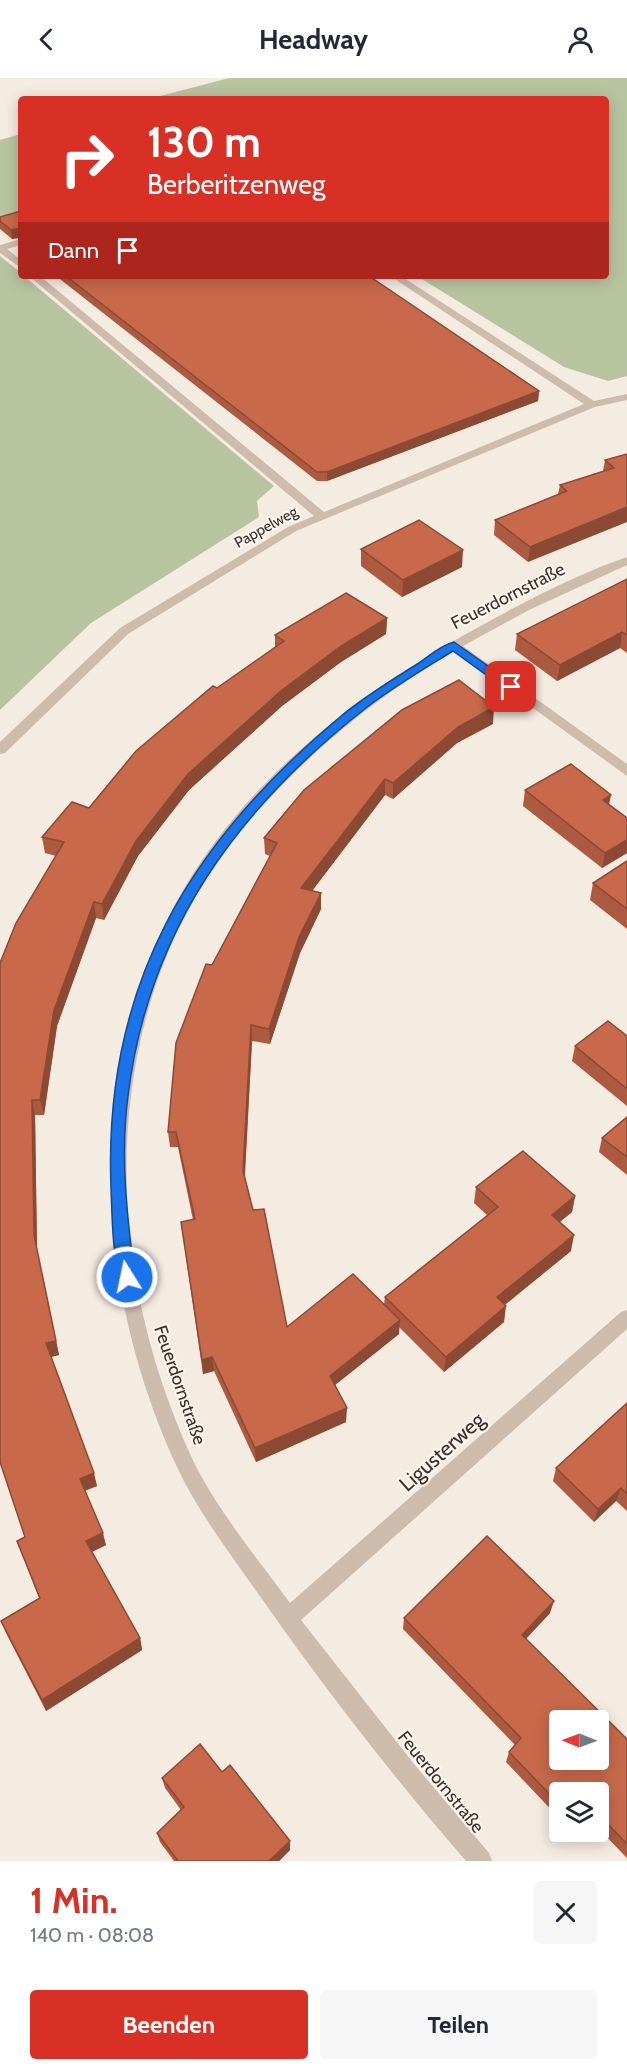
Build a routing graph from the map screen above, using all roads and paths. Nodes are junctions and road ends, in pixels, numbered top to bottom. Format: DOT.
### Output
graph roads {
  1 [pos="18,243"];
  2 [pos="18,263"];
  3 [pos="38,279"];
  4 [pos="400,279"];
  5 [pos="627,397"];
  6 [pos="592,405"];
  7 [pos="323,517"];
  8 [pos="627,561"];
  9 [pos="454,645"];
  10 [pos="0,750"];
  11 [pos="627,771"];
  12 [pos="627,1318"];
  13 [pos="287,1619"];
  14 [pos="481,1861"];
  1 -- 2 [label="street"];
  3 -- 7 [label="street"];
  4 -- 6 [label="street"];
  5 -- 6 [label="street, Pappelweg"];
  6 -- 7 [label="street, Pappelweg"];
  7 -- 10 [label="street, Pappelweg"];
  8 -- 9 [label="street, Feuerdornstraße"];
  9 -- 11 [label="street"];
  9 -- 13 [label="street, Feuerdornstraße"];
  12 -- 13 [label="street, Ligusterweg"];
  13 -- 14 [label="street, Feuerdornstraße"];
}
